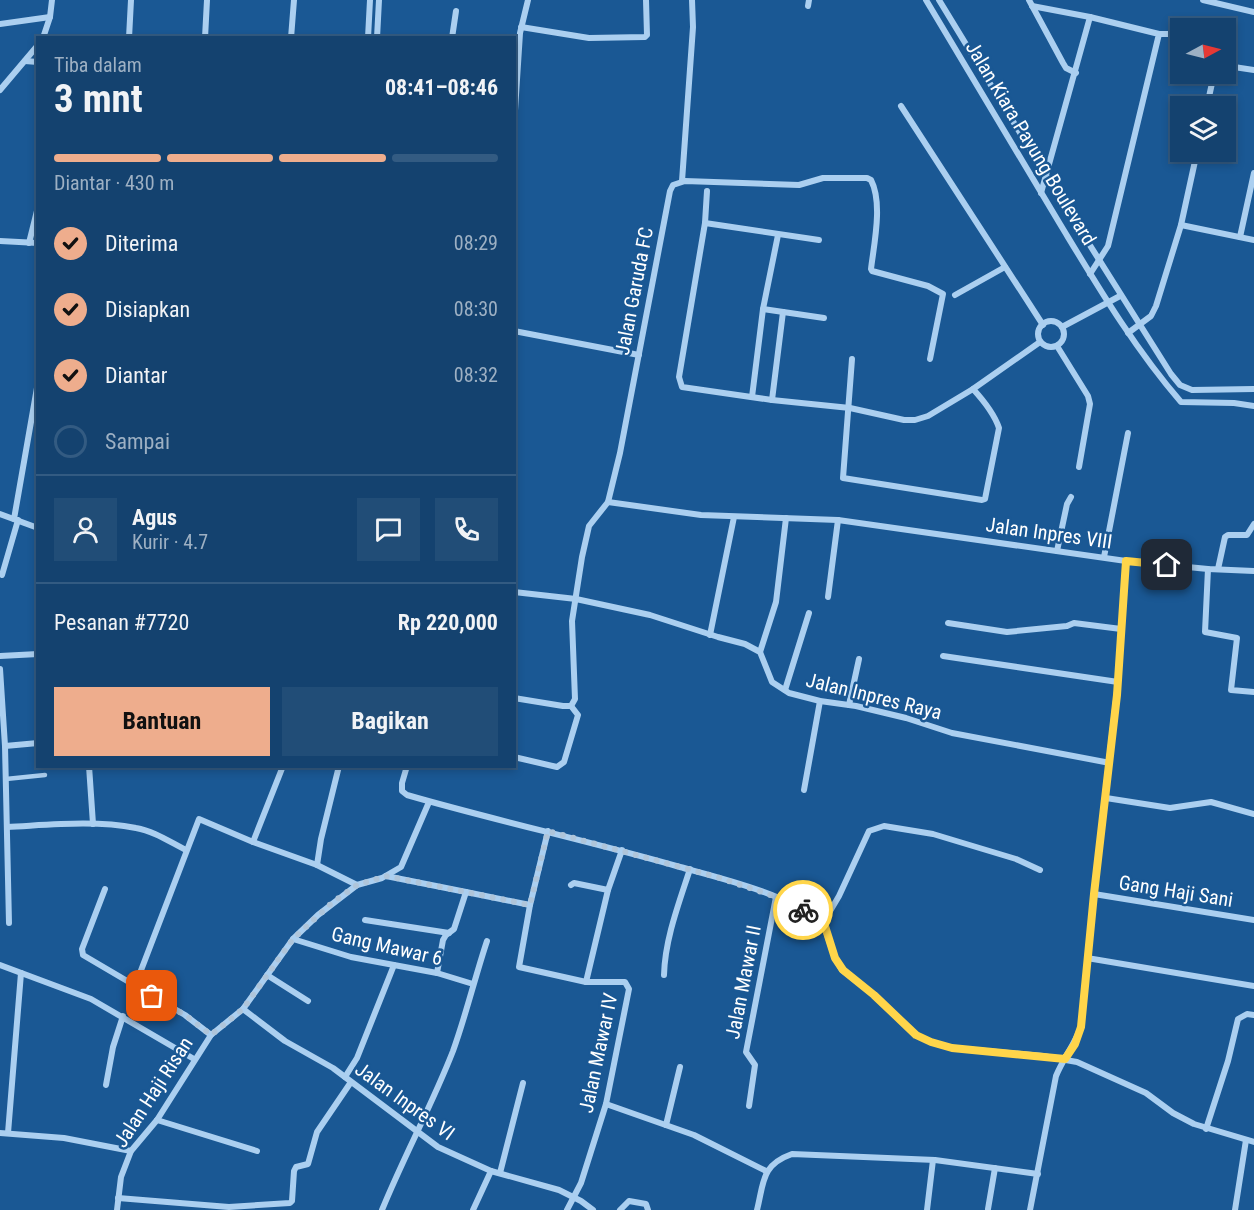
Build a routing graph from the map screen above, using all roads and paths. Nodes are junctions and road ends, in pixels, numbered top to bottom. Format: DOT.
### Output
graph roads {
  1 [pos="52,0"];
  2 [pos="131,0"];
  3 [pos="207,0"];
  4 [pos="294,0"];
  5 [pos="370,0"];
  6 [pos="379,0"];
  7 [pos="528,0"];
  8 [pos="646,0"];
  9 [pos="692,0"];
  10 [pos="926,0"];
  11 [pos="939,0"];
  12 [pos="1203,0"];
  13 [pos="1030,3"];
  14 [pos="456,11"];
  15 [pos="1254,12"];
  16 [pos="1090,16"];
  17 [pos="50,17"];
  18 [pos="0,24"];
  19 [pos="521,27"];
  20 [pos="1159,34"];
  21 [pos="1170,34"];
  22 [pos="44,36"];
  23 [pos="129,36"];
  24 [pos="205,36"];
  25 [pos="291,36"];
  26 [pos="368,36"];
  27 [pos="377,36"];
  28 [pos="452,36"];
  29 [pos="36,48"];
  30 [pos="25,62"];
  31 [pos="36,62"];
  32 [pos="1236,67"];
  33 [pos="1254,70"];
  34 [pos="1076,73"];
  35 [pos="0,90"];
  36 [pos="516,98"];
  37 [pos="901,106"];
  38 [pos="1195,162"];
  39 [pos="1254,173"];
  40 [pos="1047,177"];
  41 [pos="682,182"];
  42 [pos="707,191"];
  43 [pos="1041,193"];
  44 [pos="36,215"];
  45 [pos="705,223"];
  46 [pos="1180,225"];
  47 [pos="778,235"];
  48 [pos="1240,237"];
  49 [pos="819,240"];
  50 [pos="1254,240"];
  51 [pos="0,241"];
  52 [pos="29,243"];
  53 [pos="36,243"];
  54 [pos="1099,261"];
  55 [pos="1005,267"];
  56 [pos="1090,274"];
  57 [pos="955,295"];
  58 [pos="1120,296"];
  59 [pos="1108,303"];
  60 [pos="763,309"];
  61 [pos="783,312"];
  62 [pos="824,318"];
  63 [pos="1042,325"];
  64 [pos="1140,325"];
  65 [pos="1062,327"];
  66 [pos="516,331"];
  67 [pos="1128,333"];
  68 [pos="1040,342"];
  69 [pos="1057,346"];
  70 [pos="639,355"];
  71 [pos="852,359"];
  72 [pos="930,359"];
  73 [pos="973,389"];
  74 [pos="1254,389"];
  75 [pos="36,395"];
  76 [pos="752,397"];
  77 [pos="772,400"];
  78 [pos="1254,406"];
  79 [pos="850,408"];
  80 [pos="1128,433"];
  81 [pos="1080,467"];
  82 [pos="1071,497"];
  83 [pos="608,502"];
  84 [pos="0,514"];
  85 [pos="734,517"];
  86 [pos="786,518"];
  87 [pos="16,520"];
  88 [pos="838,520"];
  89 [pos="1254,524"];
  90 [pos="36,527"];
  91 [pos="1057,551"];
  92 [pos="1104,557"];
  93 [pos="1126,561"];
  94 [pos="1208,569"];
  95 [pos="1218,569"];
  96 [pos="1254,571"];
  97 [pos="2,575"];
  98 [pos="516,592"];
  99 [pos="828,597"];
  100 [pos="576,599"];
  101 [pos="809,613"];
  102 [pos="948,623"];
  103 [pos="1121,629"];
  104 [pos="710,635"];
  105 [pos="760,652"];
  106 [pos="36,654"];
  107 [pos="0,656"];
  108 [pos="943,656"];
  109 [pos="859,659"];
  110 [pos="0,669"];
  111 [pos="1118,682"];
  112 [pos="785,690"];
  113 [pos="1254,692"];
  114 [pos="516,698"];
  115 [pos="820,701"];
  116 [pos="849,705"];
  117 [pos="572,706"];
  118 [pos="36,743"];
  119 [pos="5,746"];
  120 [pos="516,757"];
  121 [pos="1110,764"];
  122 [pos="89,768"];
  123 [pos="282,768"];
  124 [pos="339,768"];
  125 [pos="406,768"];
  126 [pos="45,775"];
  127 [pos="3,779"];
  128 [pos="804,790"];
  129 [pos="1106,798"];
  130 [pos="429,802"];
  131 [pos="1254,814"];
  132 [pos="93,824"];
  133 [pos="6,827"];
  134 [pos="548,831"];
  135 [pos="253,842"];
  136 [pos="186,850"];
  137 [pos="622,850"];
  138 [pos="317,865"];
  139 [pos="690,869"];
  140 [pos="1040,870"];
  141 [pos="386,876"];
  142 [pos="357,885"];
  143 [pos="571,885"];
  144 [pos="105,889"];
  145 [pos="608,890"];
  146 [pos="466,892"];
  147 [pos="1094,894"];
  148 [pos="776,897"];
  149 [pos="530,905"];
  150 [pos="365,920"];
  151 [pos="1254,920"];
  152 [pos="9,923"];
  153 [pos="824,923"];
  154 [pos="449,933"];
  155 [pos="293,939"];
  156 [pos="487,941"];
  157 [pos="1088,958"];
  158 [pos="0,965"];
  159 [pos="394,965"];
  160 [pos="21,973"];
  161 [pos="437,973"];
  162 [pos="267,975"];
  163 [pos="664,975"];
  164 [pos="586,982"];
  165 [pos="473,984"];
  166 [pos="135,986"];
  167 [pos="1254,986"];
  168 [pos="308,1001"];
  169 [pos="243,1009"];
  170 [pos="1254,1015"];
  171 [pos="123,1017"];
  172 [pos="211,1035"];
  173 [pos="194,1059"];
  174 [pos="1065,1059"];
  175 [pos="680,1067"];
  176 [pos="345,1077"];
  177 [pos="351,1082"];
  178 [pos="523,1083"];
  179 [pos="106,1085"];
  180 [pos="606,1104"];
  181 [pos="749,1106"];
  182 [pos="157,1120"];
  183 [pos="666,1125"];
  184 [pos="1206,1129"];
  185 [pos="0,1132"];
  186 [pos="8,1133"];
  187 [pos="417,1133"];
  188 [pos="1246,1140"];
  189 [pos="1254,1142"];
  190 [pos="257,1150"];
  191 [pos="131,1151"];
  192 [pos="933,1160"];
  193 [pos="994,1168"];
  194 [pos="491,1171"];
  195 [pos="766,1171"];
  196 [pos="501,1173"];
  197 [pos="1038,1174"];
  198 [pos="573,1197"];
  199 [pos="118,1198"];
  200 [pos="286,1207"];
  201 [pos="988,1209"];
  202 [pos="117,1210"];
  203 [pos="382,1210"];
  204 [pos="473,1210"];
  205 [pos="567,1210"];
  206 [pos="593,1210"];
  207 [pos="620,1210"];
  208 [pos="648,1210"];
  209 [pos="757,1210"];
  210 [pos="927,1210"];
  211 [pos="1030,1210"];
  212 [pos="1235,1210"];
  1 -- 17 [label="street"];
  2 -- 23 [label="street"];
  3 -- 24 [label="street"];
  4 -- 25 [label="street"];
  5 -- 26 [label="street"];
  6 -- 27 [label="street"];
  7 -- 19 [label="street"];
  8 -- 19 [label="street"];
  9 -- 41 [label="street"];
  10 -- 43 [label="street, Jalan Kiara Payung Boulevard"];
  11 -- 40 [label="street, Jalan Kiara Payung Boulevard"];
  12 -- 15 [label="street"];
  13 -- 16 [label="street"];
  13 -- 34 [label="street"];
  14 -- 28 [label="street"];
  16 -- 20 [label="street"];
  16 -- 34 [label="street"];
  17 -- 18 [label="street"];
  17 -- 22 [label="street"];
  19 -- 36 [label="street"];
  20 -- 21 [label="street"];
  20 -- 54 [label="street"];
  29 -- 30 [label="street"];
  30 -- 31 [label="street"];
  30 -- 35 [label="street"];
  32 -- 33 [label="street"];
  34 -- 40 [label="street"];
  37 -- 55 [label="street"];
  38 -- 46 [label="street"];
  39 -- 48 [label="street"];
  40 -- 43 [label="street"];
  40 -- 54 [label="street, Jalan Kiara Payung Boulevard"];
  41 -- 70 [label="street, Jalan Garuda FC"];
  41 -- 72 [label="street"];
  42 -- 45 [label="street"];
  43 -- 56 [label="street, Jalan Kiara Payung Boulevard"];
  44 -- 52 [label="street"];
  45 -- 47 [label="street"];
  45 -- 76 [label="street"];
  46 -- 48 [label="street"];
  46 -- 64 [label="street"];
  47 -- 49 [label="street"];
  47 -- 60 [label="street"];
  48 -- 50 [label="street"];
  51 -- 52 [label="street"];
  52 -- 53 [label="street"];
  54 -- 56 [label="street"];
  54 -- 58 [label="street, Jalan Kiara Payung Boulevard"];
  55 -- 57 [label="street"];
  55 -- 63 [label="street"];
  56 -- 59 [label="street, Jalan Kiara Payung Boulevard"];
  58 -- 59 [label="street"];
  58 -- 64 [label="street, Jalan Kiara Payung Boulevard"];
  59 -- 65 [label="street"];
  59 -- 67 [label="street, Jalan Kiara Payung Boulevard"];
  60 -- 61 [label="street"];
  60 -- 76 [label="street"];
  61 -- 62 [label="street"];
  61 -- 77 [label="street"];
  63 -- 65 [label="street"];
  63 -- 68 [label="street"];
  64 -- 67 [label="street"];
  64 -- 74 [label="street, Jalan Kiara Payung Boulevard"];
  65 -- 69 [label="street"];
  66 -- 70 [label="street"];
  67 -- 78 [label="street, Jalan Kiara Payung Boulevard"];
  68 -- 69 [label="street"];
  68 -- 73 [label="street"];
  69 -- 81 [label="street"];
  70 -- 83 [label="street, Jalan Garuda FC"];
  71 -- 79 [label="street"];
  73 -- 79 [label="street"];
  73 -- 79 [label="street"];
  75 -- 87 [label="street"];
  76 -- 77 [label="street"];
  77 -- 79 [label="street"];
  80 -- 92 [label="street"];
  82 -- 91 [label="street"];
  83 -- 85 [label="street, Jalan Inpres VIII"];
  83 -- 100 [label="street, Jalan Garuda FC"];
  84 -- 87 [label="street"];
  85 -- 86 [label="street, Jalan Inpres VIII"];
  85 -- 104 [label="street"];
  86 -- 88 [label="street, Jalan Inpres VIII"];
  86 -- 105 [label="street"];
  87 -- 90 [label="street"];
  87 -- 97 [label="street"];
  88 -- 91 [label="street, Jalan Inpres VIII"];
  88 -- 99 [label="street"];
  89 -- 95 [label="street"];
  91 -- 92 [label="street, Jalan Inpres VIII"];
  92 -- 93 [label="street, Jalan Inpres VIII"];
  93 -- 94 [label="street"];
  93 -- 103 [label="street, Jalan Inpres VIII"];
  94 -- 95 [label="street"];
  94 -- 113 [label="street"];
  95 -- 96 [label="street"];
  98 -- 100 [label="street"];
  100 -- 104 [label="street"];
  100 -- 117 [label="street, Jalan Garuda FC"];
  101 -- 112 [label="street"];
  102 -- 103 [label="street"];
  103 -- 111 [label="street, Jalan Inpres VIII"];
  104 -- 105 [label="street"];
  105 -- 112 [label="street, Jalan Inpres Raya"];
  106 -- 107 [label="street"];
  108 -- 111 [label="street"];
  109 -- 116 [label="street"];
  110 -- 119 [label="street"];
  111 -- 121 [label="street, Jalan Inpres VIII"];
  112 -- 115 [label="street, Jalan Inpres Raya"];
  114 -- 117 [label="street"];
  115 -- 116 [label="street, Jalan Inpres Raya"];
  115 -- 128 [label="street"];
  116 -- 121 [label="street, Jalan Inpres Raya"];
  117 -- 120 [label="street, Jalan Garuda FC"];
  118 -- 119 [label="street"];
  119 -- 127 [label="street"];
  121 -- 129 [label="street, Jalan Inpres VIII"];
  122 -- 132 [label="street"];
  123 -- 135 [label="street"];
  124 -- 138 [label="street"];
  125 -- 130 [label="street"];
  126 -- 127 [label="lane"];
  127 -- 133 [label="street"];
  129 -- 131 [label="street"];
  129 -- 147 [label="street, Jalan Inpres VIII"];
  130 -- 134 [label="street"];
  130 -- 141 [label="street, Jalan Haji Risan"];
  132 -- 133 [label="street"];
  132 -- 136 [label="street"];
  133 -- 152 [label="street"];
  134 -- 137 [label="street"];
  134 -- 149 [label="street"];
  135 -- 136 [label="street"];
  135 -- 138 [label="street"];
  136 -- 166 [label="street"];
  137 -- 139 [label="street"];
  137 -- 145 [label="street, Jalan Mawar IV"];
  138 -- 142 [label="street"];
  139 -- 148 [label="street"];
  139 -- 163 [label="street"];
  140 -- 153 [label="street"];
  141 -- 142 [label="street, Jalan Haji Risan"];
  141 -- 146 [label="street"];
  142 -- 155 [label="street, Jalan Haji Risan"];
  143 -- 145 [label="street"];
  144 -- 166 [label="street"];
  145 -- 164 [label="street, Jalan Mawar IV"];
  146 -- 149 [label="street"];
  146 -- 154 [label="street"];
  147 -- 151 [label="street, Gang Haji Sani"];
  147 -- 157 [label="street, Jalan Inpres VIII"];
  148 -- 153 [label="street"];
  148 -- 181 [label="street, Jalan Mawar II"];
  149 -- 164 [label="street"];
  150 -- 154 [label="street"];
  153 -- 174 [label="street"];
  154 -- 161 [label="street"];
  155 -- 159 [label="street, Gang Mawar 6"];
  155 -- 162 [label="street, Jalan Haji Risan"];
  156 -- 165 [label="street"];
  157 -- 167 [label="street"];
  157 -- 174 [label="street, Jalan Inpres VIII"];
  158 -- 160 [label="street"];
  159 -- 161 [label="street, Gang Mawar 6"];
  159 -- 176 [label="street"];
  160 -- 171 [label="street"];
  160 -- 186 [label="street"];
  161 -- 165 [label="street, Gang Mawar 6"];
  162 -- 168 [label="street"];
  162 -- 169 [label="street, Jalan Haji Risan"];
  164 -- 180 [label="street, Jalan Mawar IV"];
  165 -- 187 [label="street"];
  166 -- 172 [label="street"];
  169 -- 172 [label="street, Jalan Haji Risan"];
  169 -- 176 [label="street, Jalan Inpres VI"];
  170 -- 184 [label="street"];
  171 -- 173 [label="street"];
  171 -- 179 [label="street"];
  172 -- 173 [label="street, Jalan Haji Risan"];
  173 -- 182 [label="street, Jalan Haji Risan"];
  174 -- 184 [label="street"];
  174 -- 197 [label="street"];
  175 -- 183 [label="street"];
  176 -- 177 [label="street, Jalan Inpres VI"];
  177 -- 187 [label="street, Jalan Inpres VI"];
  177 -- 200 [label="street"];
  178 -- 196 [label="street"];
  180 -- 183 [label="street"];
  180 -- 198 [label="street, Jalan Mawar IV"];
  182 -- 190 [label="street"];
  182 -- 191 [label="street, Jalan Haji Risan"];
  183 -- 195 [label="street"];
  184 -- 188 [label="street"];
  185 -- 186 [label="street"];
  186 -- 191 [label="street"];
  187 -- 194 [label="street, Jalan Inpres VI"];
  187 -- 203 [label="street"];
  188 -- 189 [label="street"];
  188 -- 212 [label="street"];
  191 -- 199 [label="street, Jalan Haji Risan"];
  192 -- 193 [label="street"];
  192 -- 195 [label="street"];
  192 -- 210 [label="street"];
  193 -- 197 [label="street"];
  193 -- 201 [label="street"];
  194 -- 196 [label="street, Jalan Inpres VI"];
  194 -- 204 [label="street"];
  195 -- 209 [label="street"];
  196 -- 198 [label="street, Jalan Inpres VI"];
  197 -- 211 [label="street"];
  198 -- 205 [label="street, Jalan Mawar IV"];
  198 -- 206 [label="street, Jalan Inpres VI"];
  199 -- 200 [label="street"];
  199 -- 202 [label="street, Jalan Haji Risan"];
  207 -- 208 [label="street"];
}
